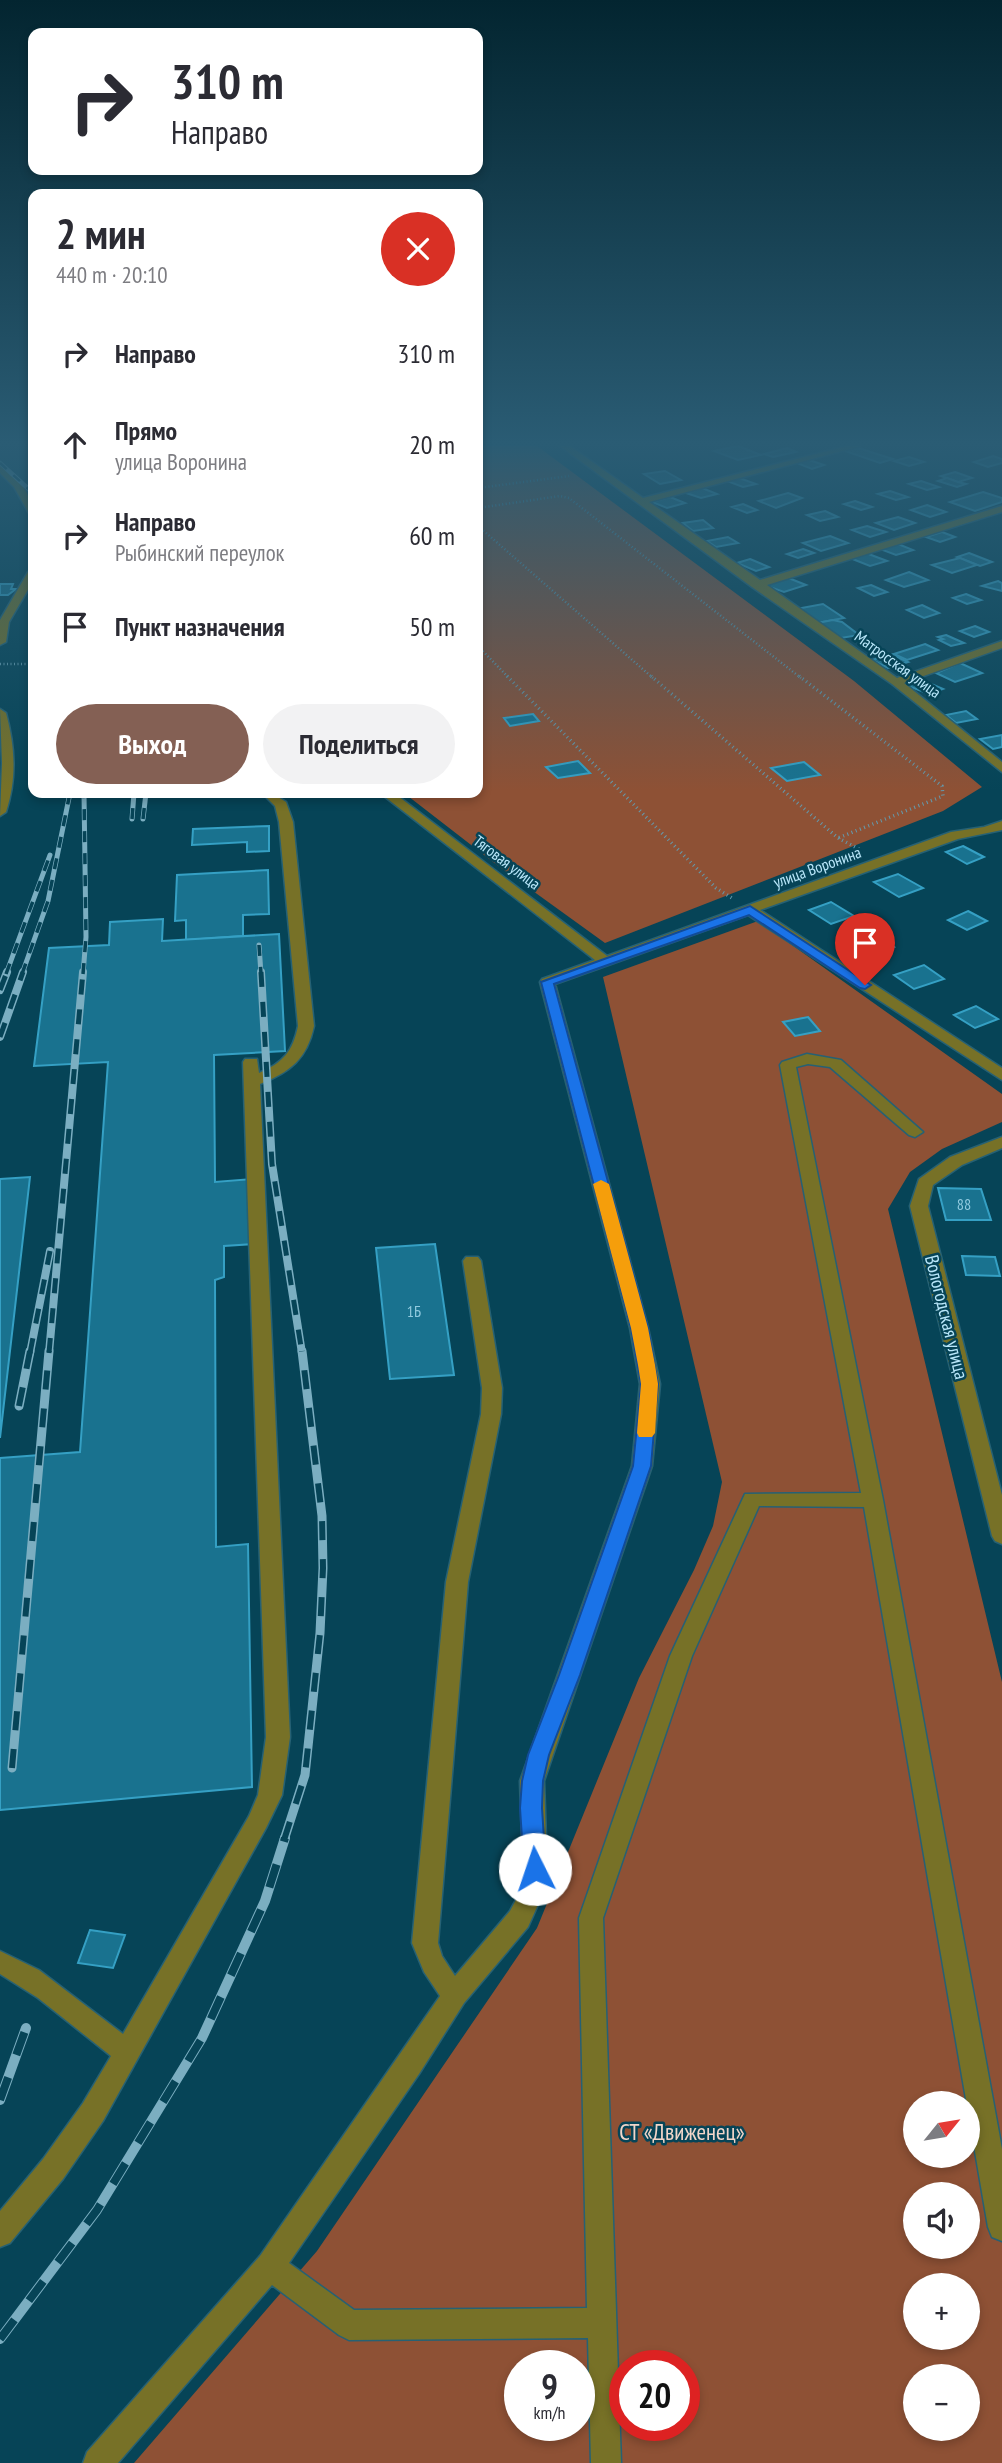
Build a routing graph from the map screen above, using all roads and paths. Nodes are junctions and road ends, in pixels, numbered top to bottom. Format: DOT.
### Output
graph roads {
  1 [pos="518,561"];
  2 [pos="651,561"];
  3 [pos="723,561"];
  4 [pos="834,561"];
  5 [pos="28,581"];
  6 [pos="756,585"];
  7 [pos="0,642"];
  8 [pos="1002,644"];
  9 [pos="483,651"];
  10 [pos="0,664"];
  11 [pos="28,664"];
  12 [pos="896,682"];
  13 [pos="0,713"];
  14 [pos="1002,768"];
  15 [pos="273,798"];
  16 [pos="393,798"];
  17 [pos="0,813"];
  18 [pos="1002,825"];
  19 [pos="986,831"];
  20 [pos="838,838"];
  21 [pos="1002,841"];
  22 [pos="883,861"];
  23 [pos="750,910"];
  24 [pos="605,961"];
  25 [pos="1002,1075"];
  26 [pos="915,1132"];
  27 [pos="1002,1142"];
  28 [pos="472,1261"];
  29 [pos="996,1490"];
  30 [pos="873,1500"];
  31 [pos="1002,1536"];
  32 [pos="0,1962"];
  33 [pos="455,1995"];
  34 [pos="125,2051"];
  35 [pos="1002,2227"];
  36 [pos="0,2233"];
  37 [pos="270,2266"];
  38 [pos="601,2323"];
  39 [pos="98,2463"];
  40 [pos="606,2463"];
  1 -- 20 [label="path"];
  2 -- 20 [label="path"];
  3 -- 6 [label="street, Матросская улица"];
  4 -- 6 [label="street"];
  5 -- 7 [label="street"];
  6 -- 12 [label="street, Матросская улица"];
  8 -- 12 [label="street"];
  9 -- 23 [label="path"];
  10 -- 11 [label="path"];
  12 -- 14 [label="street, Матросская улица"];
  13 -- 17 [label="street"];
  15 -- 34 [label="street"];
  16 -- 24 [label="street, Тяговая улица"];
  18 -- 19 [label="street, улица Воронина"];
  19 -- 21 [label="street"];
  19 -- 22 [label="street, улица Воронина"];
  20 -- 22 [label="path"];
  22 -- 23 [label="street, улица Воронина"];
  23 -- 24 [label="street, улица Воронина"];
  23 -- 25 [label="street"];
  24 -- 33 [label="street, улица Воронина"];
  26 -- 30 [label="street"];
  27 -- 29 [label="street, Вологодская улица"];
  28 -- 33 [label="street"];
  29 -- 31 [label="street, Вологодская улица"];
  30 -- 35 [label="street"];
  30 -- 38 [label="street"];
  32 -- 34 [label="street"];
  33 -- 37 [label="street"];
  34 -- 36 [label="street"];
  37 -- 38 [label="street"];
  37 -- 39 [label="street"];
  38 -- 40 [label="street"];
}
